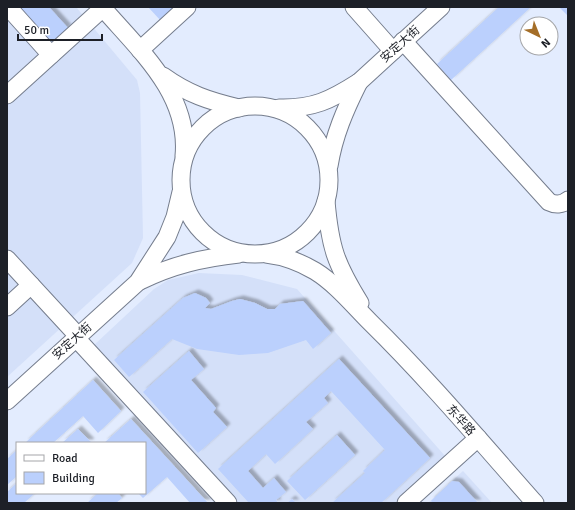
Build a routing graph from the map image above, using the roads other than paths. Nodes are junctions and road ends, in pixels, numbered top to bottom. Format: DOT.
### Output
graph roads {
  1 [pos="102,7"];
  2 [pos="187,7"];
  3 [pos="354,7"];
  4 [pos="441,7"];
  5 [pos="10,16"];
  6 [pos="398,46"];
  7 [pos="140,50"];
  8 [pos="51,55"];
  9 [pos="161,75"];
  10 [pos="359,82"];
  11 [pos="7,95"];
  12 [pos="239,108"];
  13 [pos="275,108"];
  14 [pos="183,166"];
  15 [pos="328,170"];
  16 [pos="182,190"];
  17 [pos="568,200"];
  18 [pos="326,201"];
  19 [pos="255,254"];
  20 [pos="7,259"];
  21 [pos="138,282"];
  22 [pos="31,286"];
  23 [pos="7,307"];
  24 [pos="77,337"];
  25 [pos="386,337"];
  26 [pos="7,401"];
  27 [pos="478,438"];
  28 [pos="228,503"];
  29 [pos="406,503"];
  30 [pos="535,503"];
  1 -- 7 [label="street"];
  1 -- 8 [label="street"];
  2 -- 7 [label="street"];
  3 -- 6 [label="street"];
  4 -- 6 [label="street, 安定大街"];
  5 -- 8 [label="street"];
  6 -- 10 [label="street, 安定大街"];
  6 -- 17 [label="street"];
  7 -- 9 [label="street"];
  8 -- 11 [label="street"];
  9 -- 12 [label="street"];
  9 -- 14 [label="street"];
  10 -- 13 [label="street"];
  10 -- 15 [label="street"];
  12 -- 13 [label="street"];
  12 -- 14 [label="street"];
  13 -- 15 [label="street"];
  14 -- 16 [label="street"];
  15 -- 18 [label="street"];
  16 -- 19 [label="street"];
  16 -- 21 [label="street"];
  18 -- 19 [label="street"];
  18 -- 25 [label="street"];
  19 -- 21 [label="street"];
  19 -- 25 [label="street"];
  20 -- 22 [label="street"];
  21 -- 24 [label="street, 安定大街"];
  22 -- 23 [label="street"];
  22 -- 24 [label="street"];
  24 -- 26 [label="street, 安定大街"];
  24 -- 28 [label="street"];
  25 -- 27 [label="street, 东华路"];
  27 -- 29 [label="street"];
  27 -- 30 [label="street, 东华路"];
}
